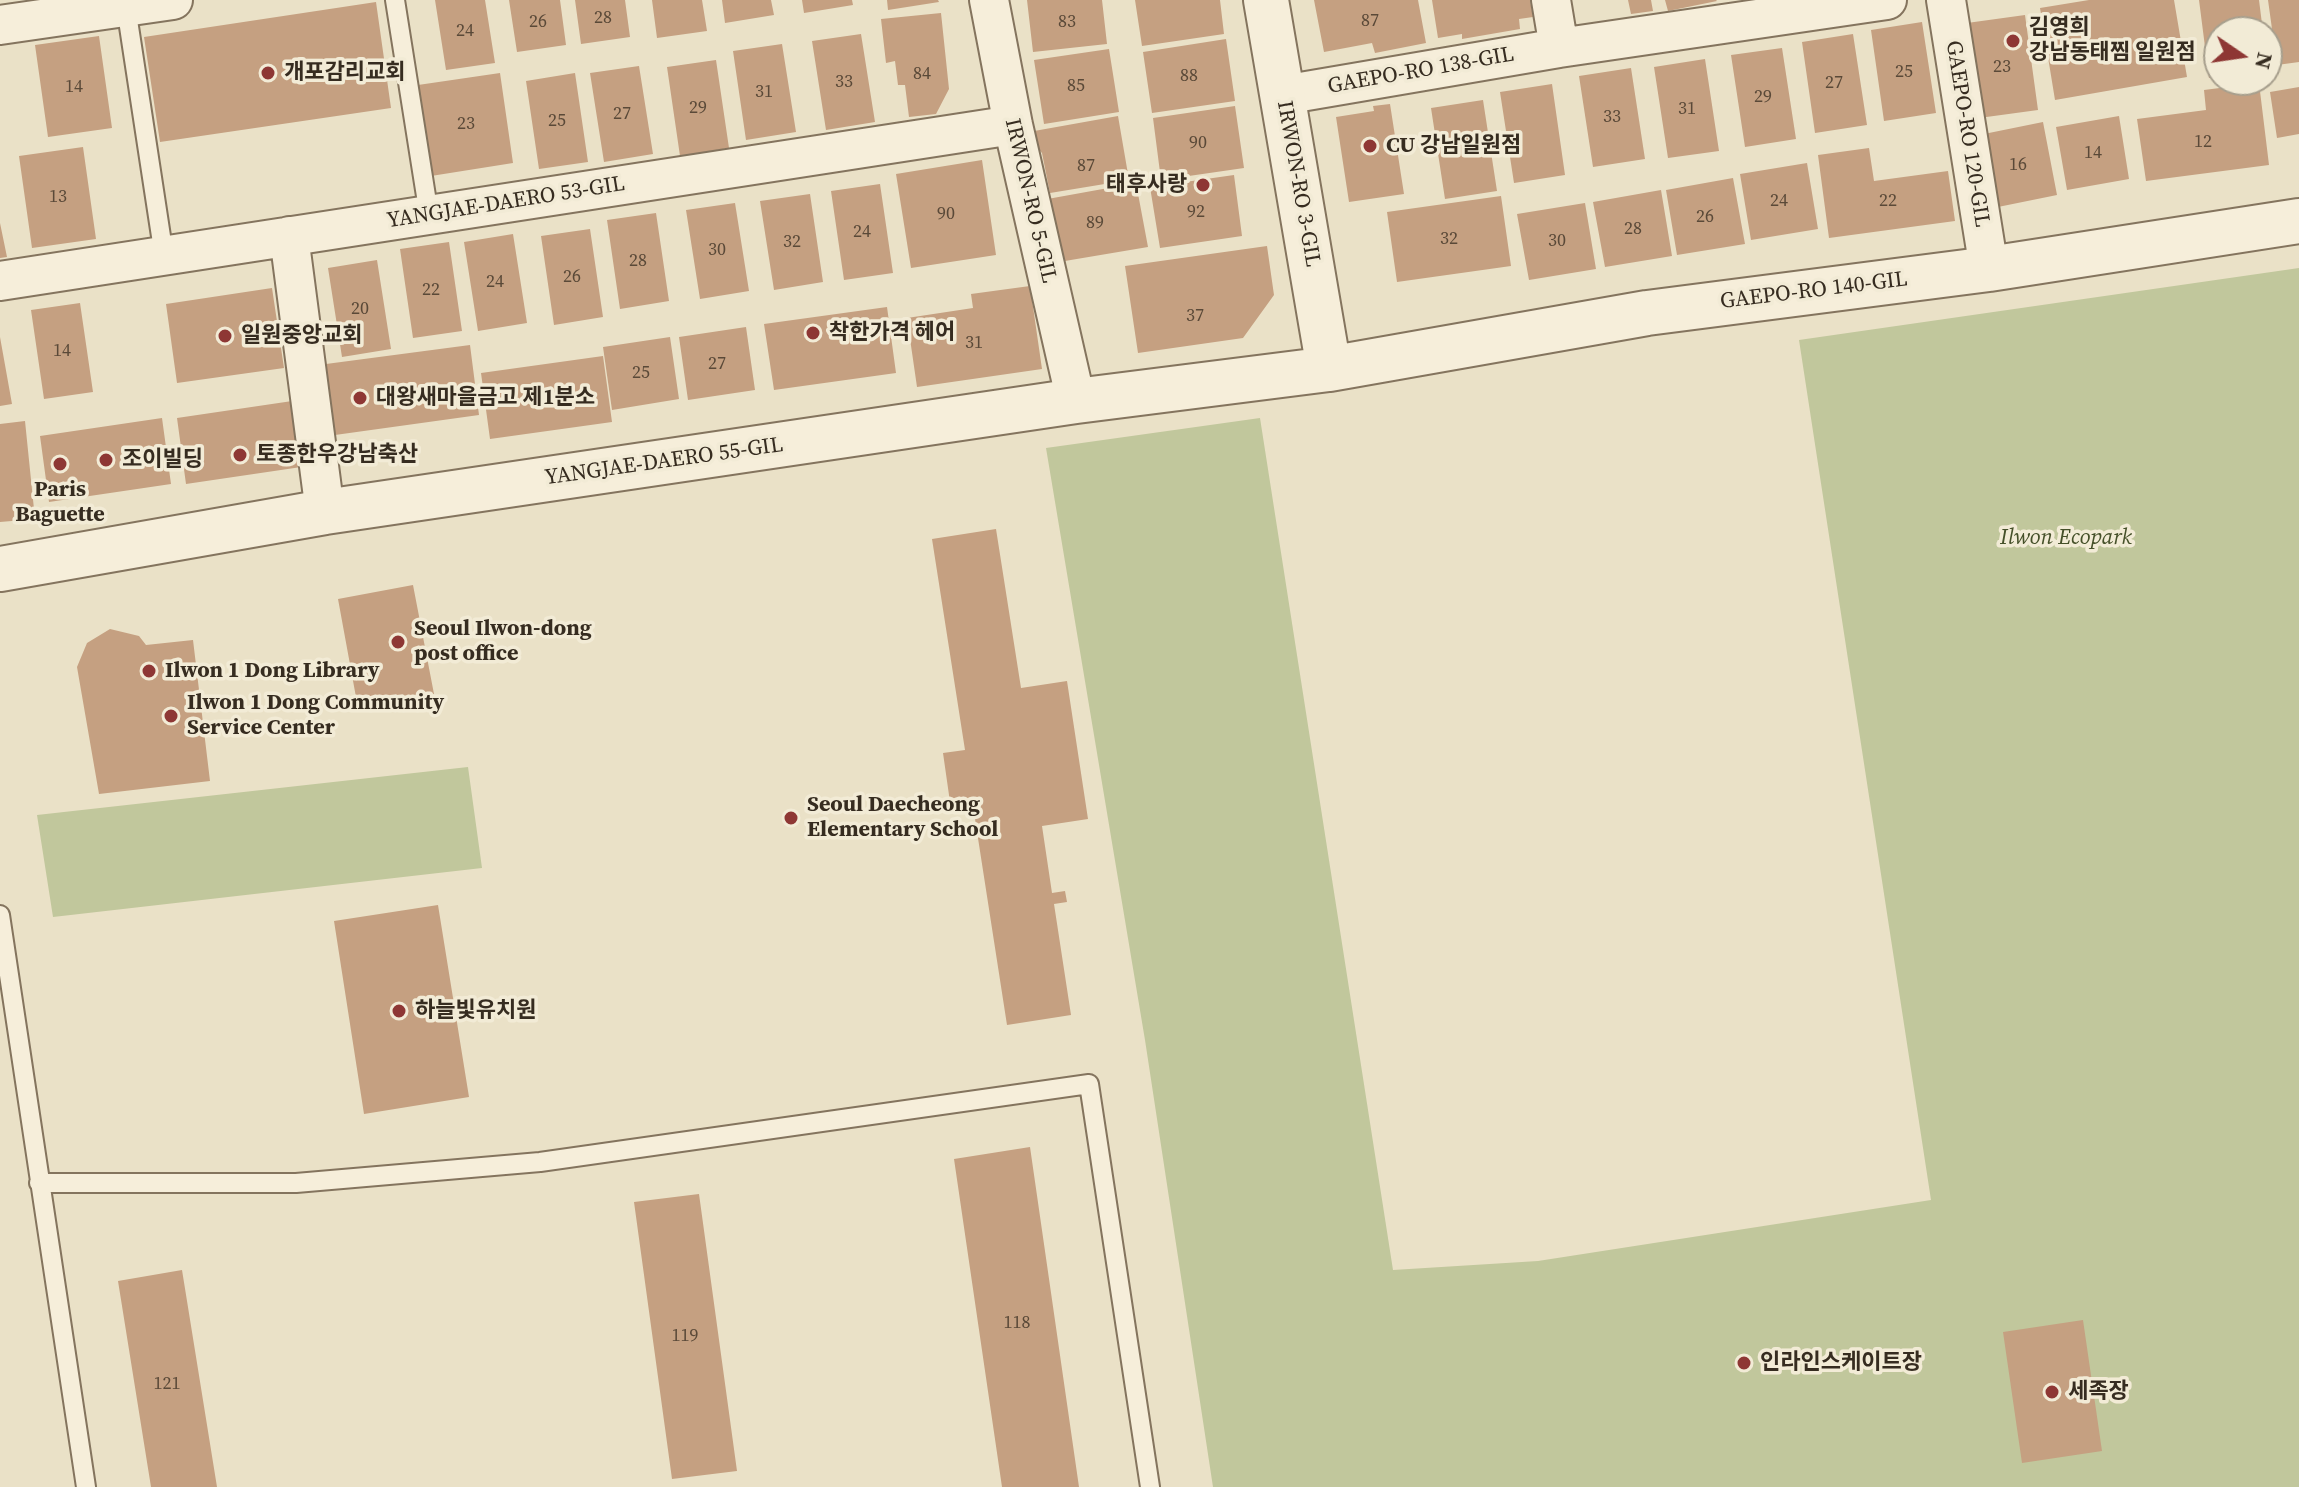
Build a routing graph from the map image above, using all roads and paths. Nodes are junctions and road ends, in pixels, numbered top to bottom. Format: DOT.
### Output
graph roads {
  1 [pos="173,0"];
  2 [pos="395,0"];
  3 [pos="989,0"];
  4 [pos="1266,0"];
  5 [pos="1551,0"];
  6 [pos="1887,0"];
  7 [pos="1946,0"];
  8 [pos="126,3"];
  9 [pos="0,25"];
  10 [pos="1559,48"];
  11 [pos="1283,95"];
  12 [pos="1013,125"];
  13 [pos="429,215"];
  14 [pos="2299,221"];
  15 [pos="289,236"];
  16 [pos="164,256"];
  17 [pos="1989,269"];
  18 [pos="0,281"];
  19 [pos="1329,369"];
  20 [pos="1076,401"];
  21 [pos="325,512"];
  22 [pos="0,569"];
  23 [pos="0,915"];
  24 [pos="39,1183"];
  25 [pos="86,1487"];
  26 [pos="1150,1487"];
  1 -- 8 [label="street"];
  2 -- 13 [label="lane"];
  3 -- 12 [label="street, IRWON-RO 5-GIL"];
  4 -- 11 [label="street, IRWON-RO 3-GIL"];
  5 -- 10 [label="street"];
  6 -- 10 [label="street, GAEPO-RO 138-GIL"];
  7 -- 17 [label="street, GAEPO-RO 120-GIL"];
  8 -- 9 [label="street"];
  8 -- 16 [label="lane"];
  10 -- 11 [label="street, GAEPO-RO 138-GIL"];
  11 -- 19 [label="street, IRWON-RO 3-GIL"];
  12 -- 13 [label="street, YANGJAE-DAERO 53-GIL"];
  12 -- 20 [label="street, IRWON-RO 5-GIL"];
  13 -- 15 [label="street, YANGJAE-DAERO 53-GIL"];
  14 -- 17 [label="street, GAEPO-RO 140-GIL"];
  15 -- 16 [label="street, YANGJAE-DAERO 53-GIL"];
  15 -- 21 [label="street"];
  16 -- 18 [label="street, YANGJAE-DAERO 53-GIL"];
  17 -- 19 [label="street, GAEPO-RO 140-GIL"];
  19 -- 20 [label="street, YANGJAE-DAERO 55-GIL"];
  20 -- 21 [label="street, YANGJAE-DAERO 55-GIL"];
  21 -- 22 [label="street, YANGJAE-DAERO 55-GIL"];
  23 -- 24 [label="lane"];
  24 -- 25 [label="lane"];
  24 -- 26 [label="lane"];
}
